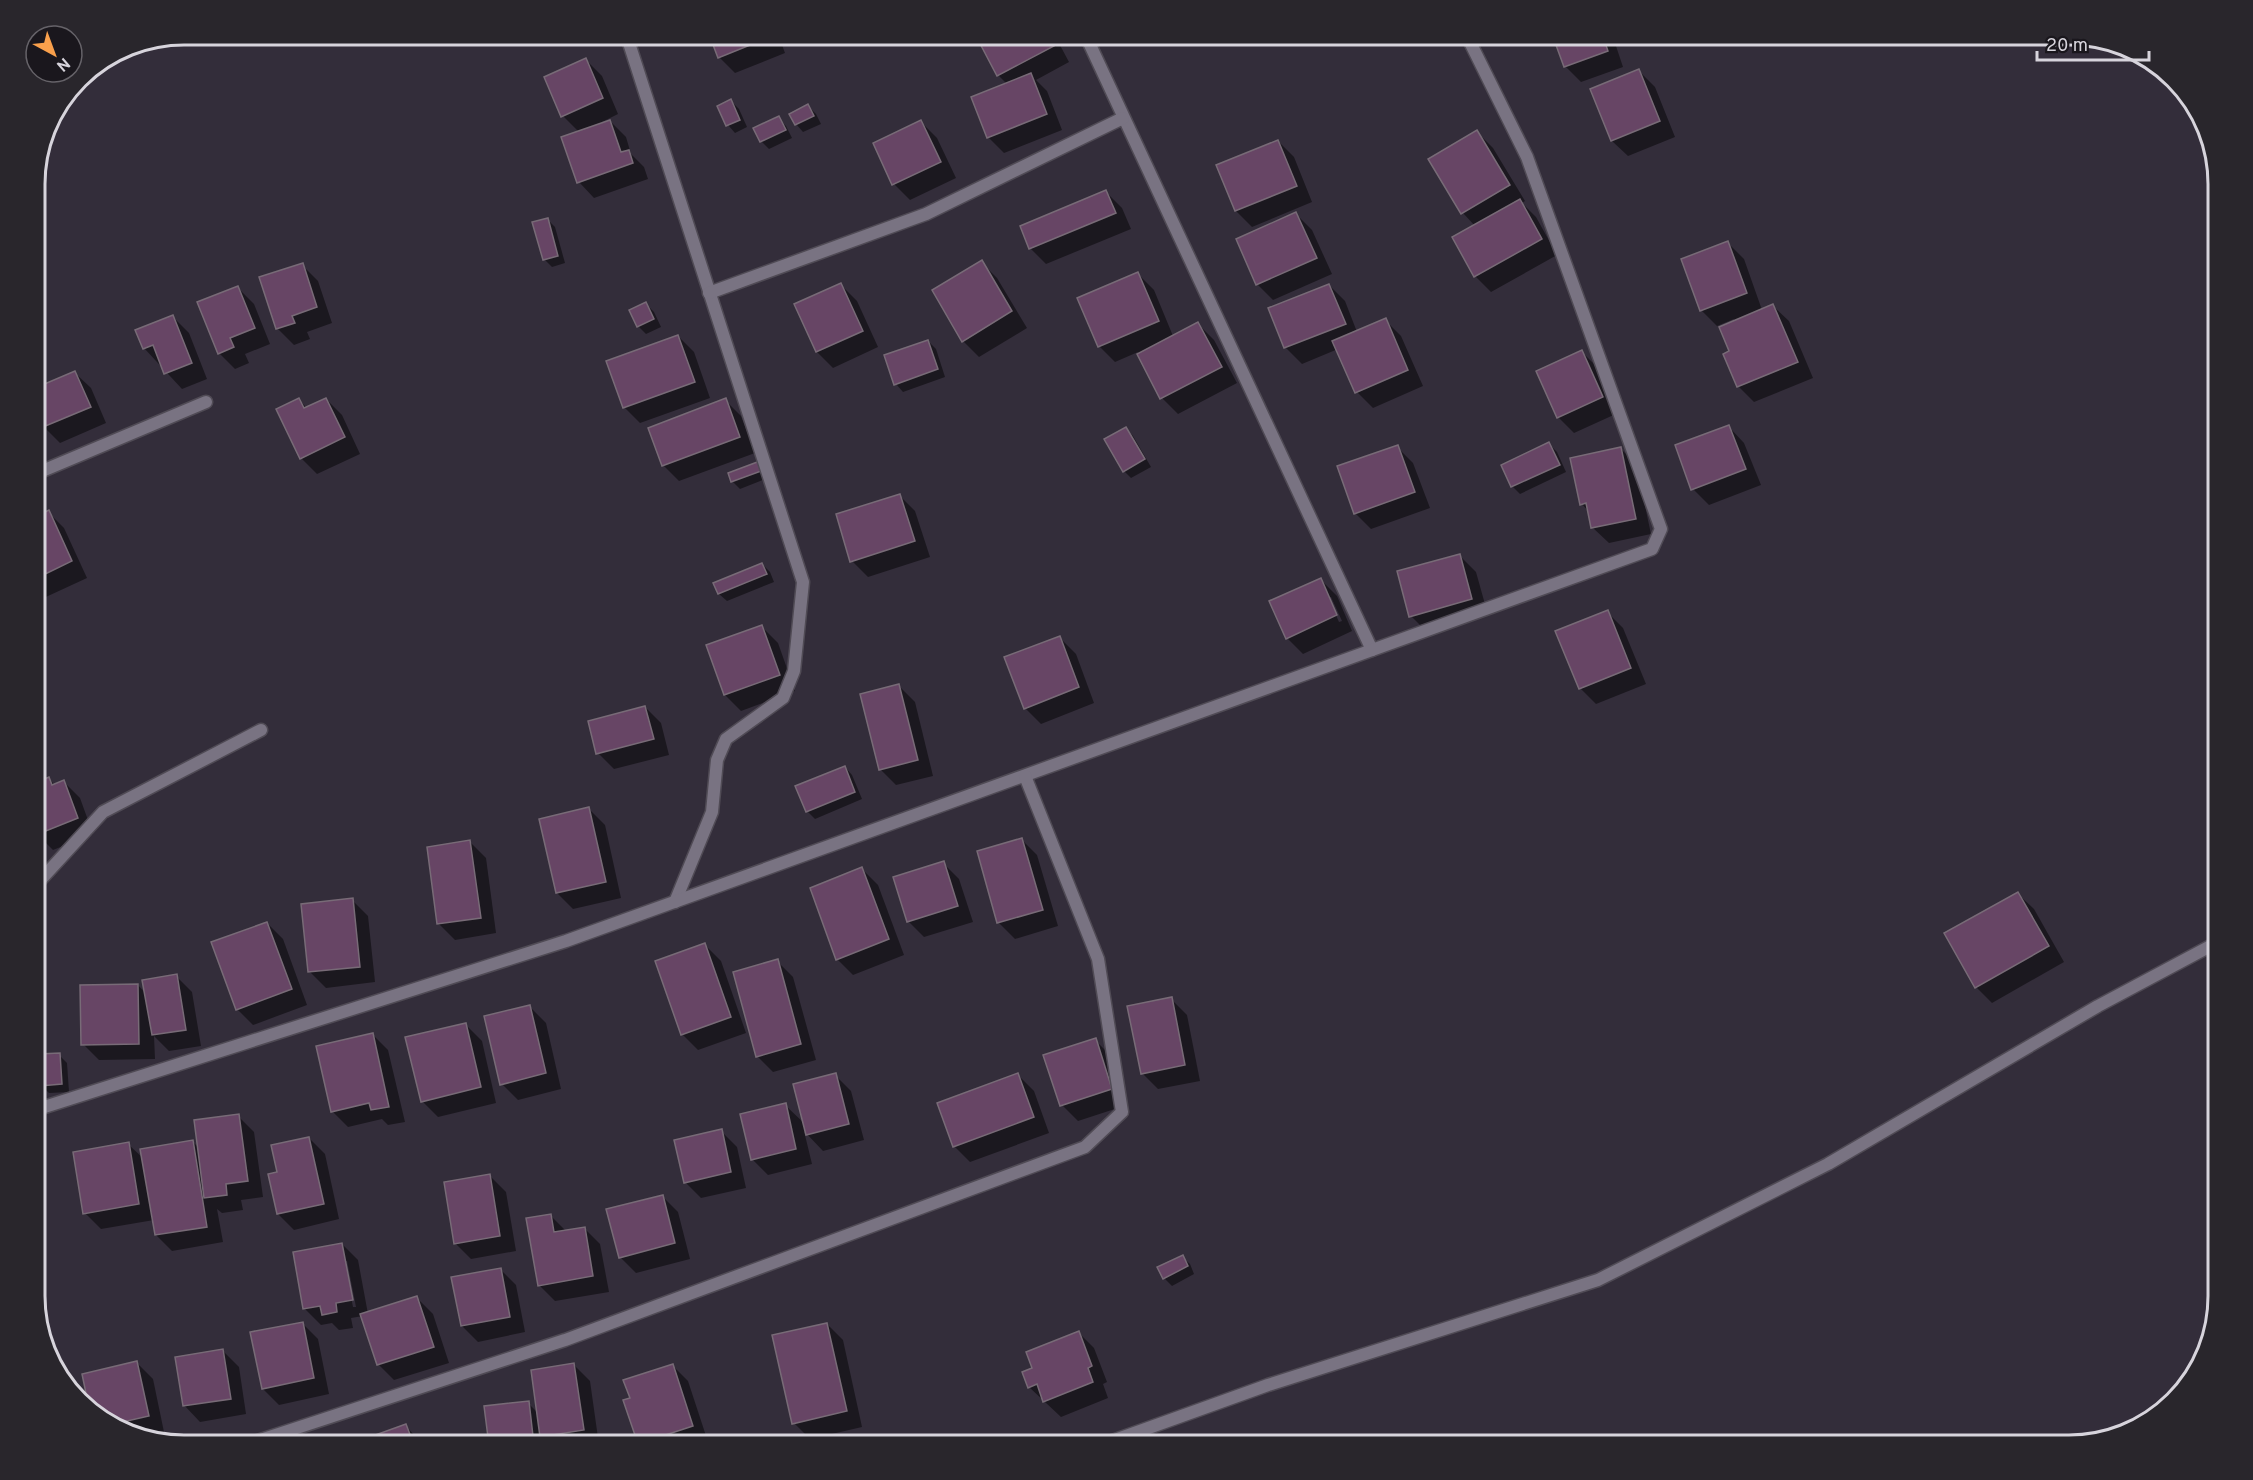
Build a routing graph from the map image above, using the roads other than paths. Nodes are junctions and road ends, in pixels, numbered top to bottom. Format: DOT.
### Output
graph roads {
  1 [pos="630,45"];
  2 [pos="1090,45"];
  3 [pos="1471,45"];
  4 [pos="1123,118"];
  5 [pos="709,293"];
  6 [pos="206,402"];
  7 [pos="45,470"];
  8 [pos="1372,650"];
  9 [pos="261,730"];
  10 [pos="1025,776"];
  11 [pos="45,875"];
  12 [pos="675,902"];
  13 [pos="2208,947"];
  14 [pos="45,1107"];
  15 [pos="278,1435"];
  16 [pos="1131,1435"];
  1 -- 5 [label="street"];
  2 -- 4 [label="street"];
  3 -- 8 [label="street"];
  4 -- 5 [label="street"];
  4 -- 8 [label="street"];
  5 -- 12 [label="street"];
  6 -- 7 [label="street"];
  8 -- 10 [label="street"];
  9 -- 11 [label="street"];
  10 -- 12 [label="street"];
  10 -- 15 [label="street"];
  12 -- 14 [label="street"];
  13 -- 16 [label="street"];
}
